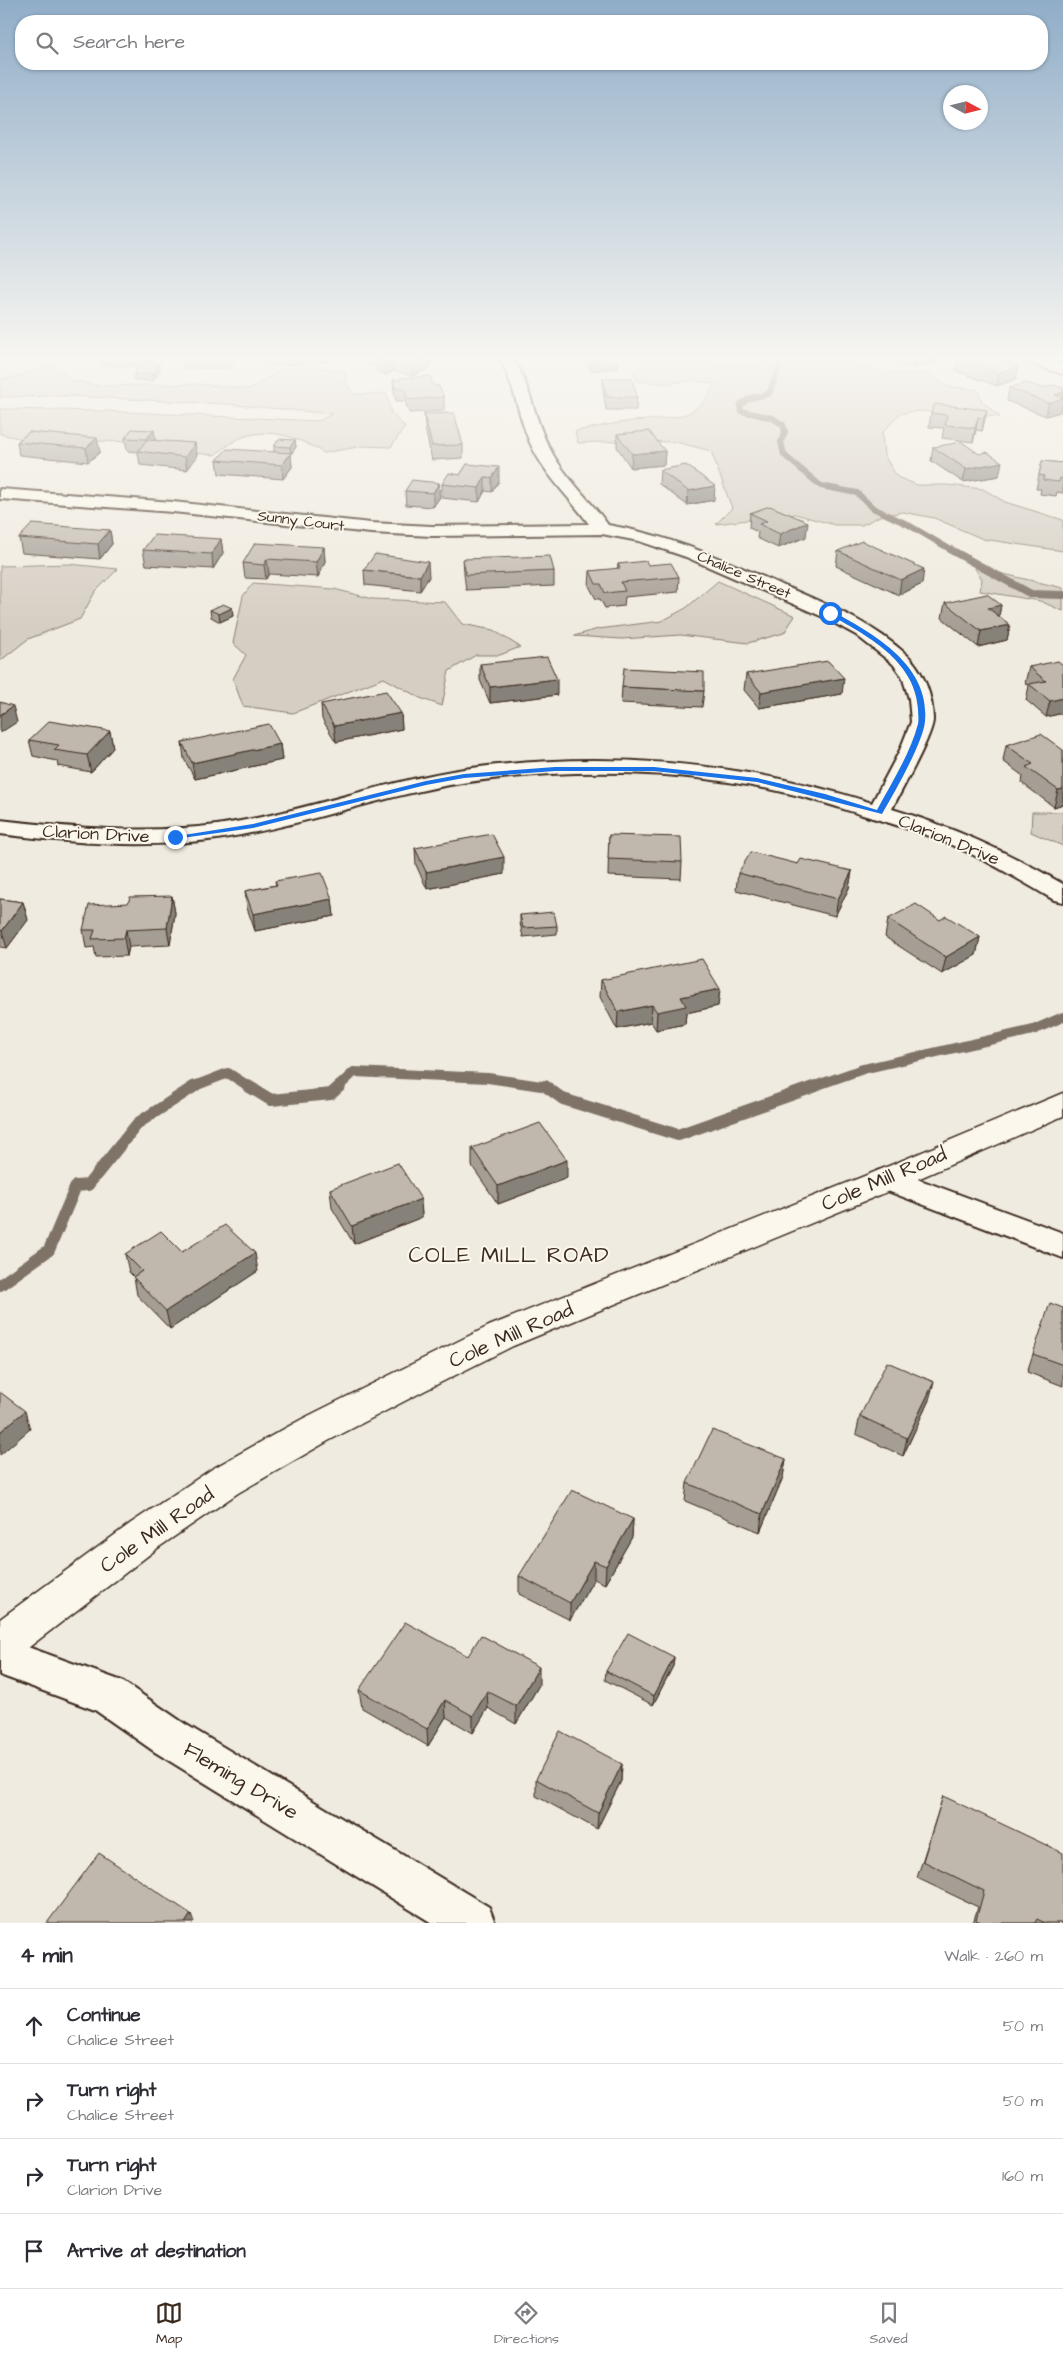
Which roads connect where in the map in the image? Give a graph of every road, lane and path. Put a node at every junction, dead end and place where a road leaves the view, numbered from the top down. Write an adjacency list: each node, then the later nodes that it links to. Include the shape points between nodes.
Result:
1 (542, 450): 3 (street)
2 (0, 494): 3 (street, Sunny Court, via 173,507 371,528 477,531)
3 (602, 529): 4 (street, Chalice Street, via 643,536 726,567 838,617 863,631 900,660 912,675 920,699 922,722 912,750)
4 (879, 812): 5 (street, Clarion Drive, via 757,780 671,770 618,768 464,776 253,826 175,837 106,838); 6 (street, Clarion Drive, via 956,839)
5 (0, 826)
6 (1063, 895)
7 (1063, 1104): 8 (street, Cole Mill Road)
8 (888, 1178): 9 (street); 10 (street, Cole Mill Road, via 501,1336 315,1430 225,1481 145,1535)
9 (1063, 1246)
10 (0, 1644)
11 (0, 1656): 12 (street, Fleming Drive, via 108,1695 170,1738)
12 (473, 1923)

